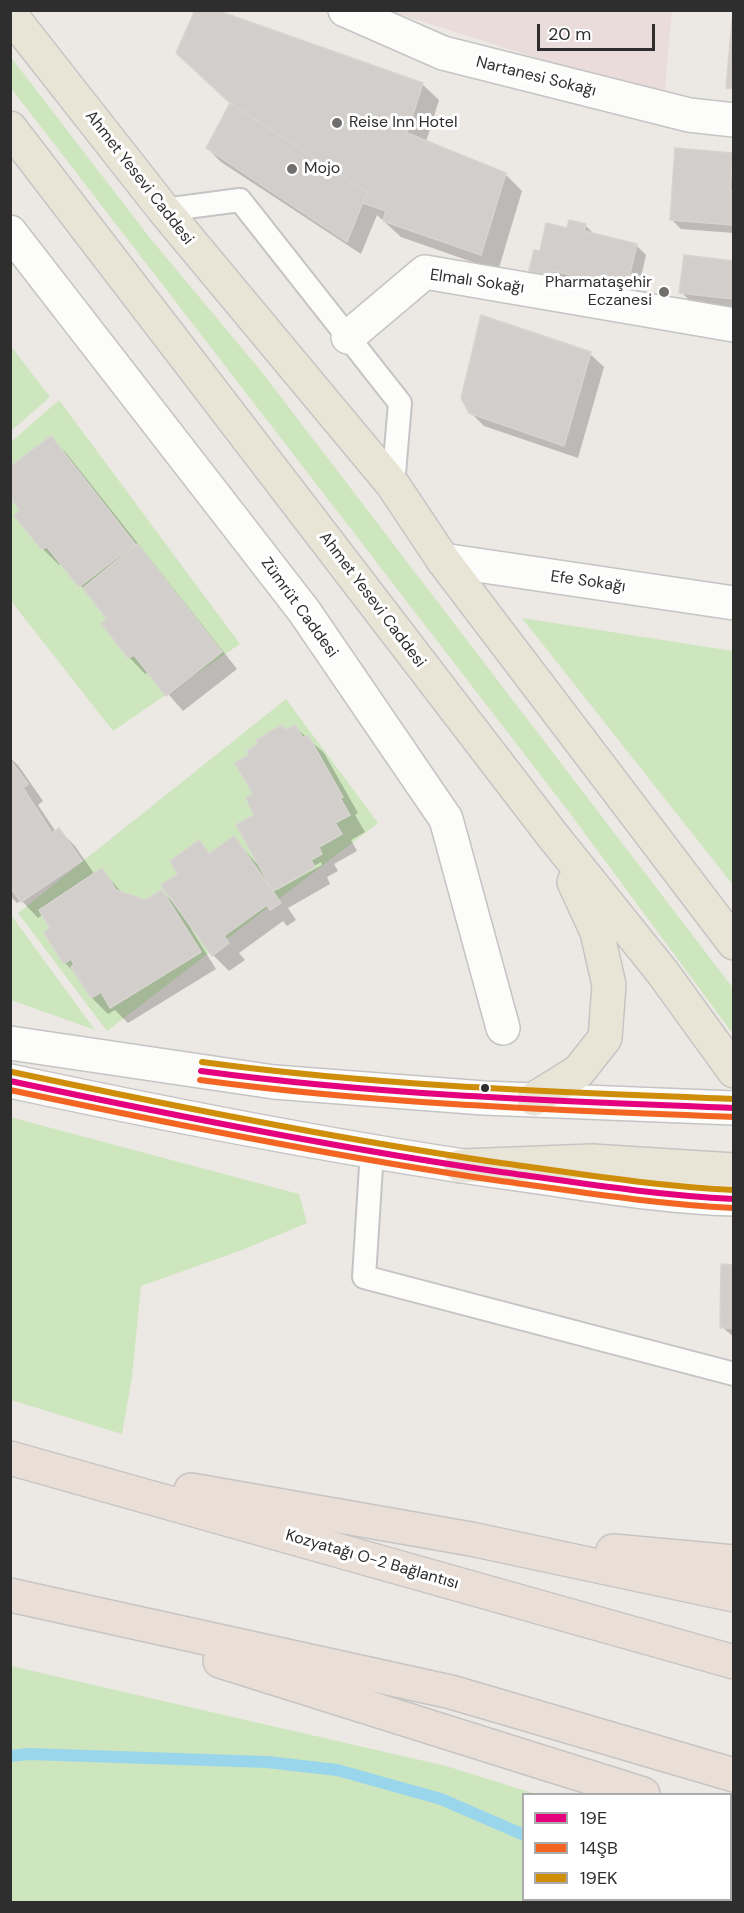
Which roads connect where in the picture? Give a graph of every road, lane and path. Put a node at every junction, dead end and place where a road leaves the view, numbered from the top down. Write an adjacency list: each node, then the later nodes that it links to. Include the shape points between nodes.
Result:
1 (345, 10): 3 (street, Nartanesi Sokağı, via 443,53 689,115)
2 (10, 14): 5 (main road, Ahmet Yesevi Caddesi)
3 (734, 120)
4 (10, 128): 12 (main road, Ahmet Yesevi Caddesi)
5 (164, 210): 8 (lane, via 240,200); 9 (main road, Ahmet Yesevi Caddesi)
6 (10, 232): 14 (street, Zümrüt Caddesi, via 304,611 446,819)
7 (734, 325): 8 (street, Elmalı Sokağı, via 425,272)
8 (348, 337): 9 (lane, via 400,403)
9 (393, 485): 10 (main road, Ahmet Yesevi Caddesi)
10 (443, 560): 11 (street, Efe Sokağı); 13 (main road, Ahmet Yesevi Caddesi)
11 (734, 603)
12 (554, 836): 16 (main road, Ahmet Yesevi Caddesi, via 663,973); 18 (main road, via 597,932 609,985 605,1038 579,1071)
13 (733, 941)
14 (503, 1028)
15 (10, 1042): 18 (street, via 274,1082)
16 (734, 1071)
17 (10, 1081): 20 (street, via 183,1118)
18 (534, 1099): 19 (street)
19 (734, 1108)
20 (372, 1151): 21 (street); 24 (lane, via 364,1277)
21 (461, 1166): 22 (main road, via 592,1161); 23 (street, via 685,1197)
22 (734, 1170)
23 (734, 1198)
24 (734, 1374)
25 (10, 1458): 26 (highway); 30 (highway, Kozyatağı O-2 Bağlantısı)
26 (471, 1539): 27 (highway); 29 (highway)
27 (734, 1562)
28 (13, 1595): 31 (highway, via 451,1692); 32 (highway)
29 (734, 1595)
30 (734, 1662)
31 (734, 1775)
32 (640, 1793)

